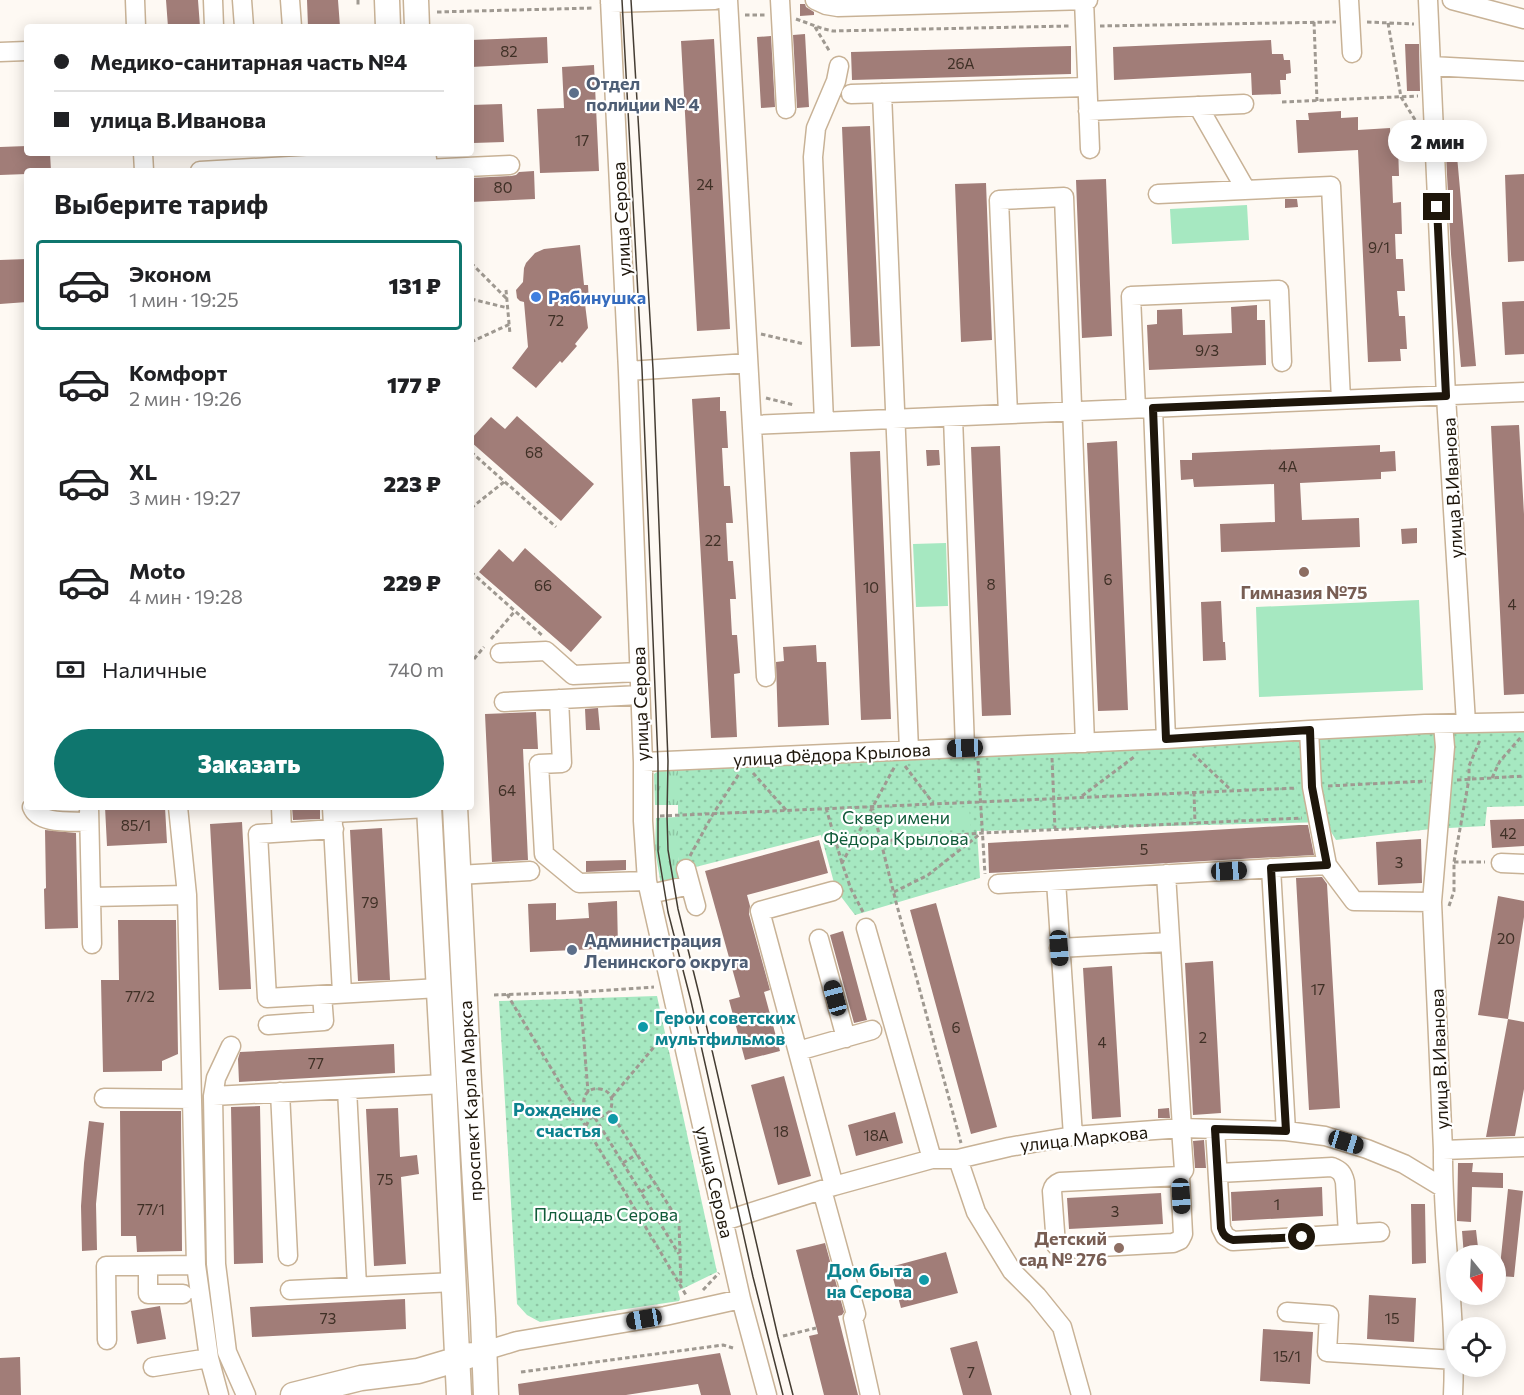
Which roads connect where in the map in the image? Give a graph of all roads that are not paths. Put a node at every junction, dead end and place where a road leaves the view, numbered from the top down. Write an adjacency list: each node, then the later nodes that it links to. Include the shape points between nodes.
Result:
1 (135, 0): 20 (street)
2 (213, 0): 21 (street)
3 (242, 0): 22 (street)
4 (290, 0): 23 (street)
5 (387, 0): 24 (main road)
6 (416, 0): 25 (main road)
7 (715, 0): 16 (street)
8 (815, 0): 15 (street, via 838,7)
9 (1086, 0): 12 (street); 32 (street)
10 (1349, 0): 28 (street)
11 (1428, 0): 30 (street, улица В.Иванова)
12 (1054, 1): 14 (street)
13 (1459, 1): 19 (street)
14 (935, 2): 15 (street)
15 (874, 3)
16 (610, 4): 51 (street, улица Серова)
17 (728, 7): 50 (street)
18 (780, 8): 37 (street)
19 (1524, 19)
20 (136, 24)
21 (214, 24)
22 (244, 24)
23 (292, 24)
24 (388, 24)
25 (417, 24)
26 (24, 51): 27 (street)
27 (0, 52)
28 (1352, 52)
29 (839, 66): 60 (street, via 816,128 813,157)
30 (1431, 66): 31 (street); 53 (street, улица В.Иванова)
31 (1524, 71)
32 (1087, 87): 33 (street); 38 (street)
33 (882, 93): 34 (street); 59 (street)
34 (851, 94)
35 (1244, 104): 36 (street)
36 (1198, 106): 38 (street); 47 (street)
37 (786, 108)
38 (1088, 111): 39 (street)
39 (1090, 149)
40 (221, 161): 41 (street); 46 (street)
41 (250, 161): 44 (street)
42 (395, 161): 43 (main road); 44 (street)
43 (424, 163): 45 (street)
44 (290, 164)
45 (510, 165)
46 (207, 168)
47 (1246, 190): 48 (street); 54 (street, via 1332,186)
48 (1158, 194)
49 (1281, 362): 55 (street, via 1279,290 1131,296)
50 (748, 363): 51 (street); 61 (street)
51 (628, 370): 63 (street, улица Серова)
52 (1524, 392): 53 (street)
53 (1446, 396): 54 (street); 71 (street, улица В.Иванова)
54 (1341, 400): 55 (street)
55 (1144, 409): 56 (street); 74 (street)
56 (1072, 412): 57 (street); 57 (street, via 1064,197 999,200); 75 (street)
57 (1008, 414): 58 (street)
58 (953, 417): 59 (street); 76 (street)
59 (896, 419): 60 (street); 77 (street)
60 (824, 422): 61 (street)
61 (752, 425): 65 (street)
62 (500, 653): 64 (street, via 546,651 573,675)
63 (639, 672): 64 (street); 66 (street, улица Серова)
64 (590, 674): 67 (street)
65 (766, 677)
66 (640, 695): 67 (street); 78 (street, улица Серова)
67 (591, 698): 68 (street)
68 (559, 699): 69 (street); 98 (street, via 562,763 539,764 544,854 579,883)
69 (504, 702)
70 (1524, 722): 71 (street, улица Фёдора Крылова)
71 (1473, 723): 72 (street, улица Фёдора Крылова)
72 (1443, 724): 73 (street, улица Фёдора Крылова); 103 (street, улица В.Иванова)
73 (1310, 730): 74 (street, улица Фёдора Крылова); 90 (street, via 1312,787)
74 (1166, 739): 75 (street, улица Фёдора Крылова)
75 (1085, 743): 76 (street, улица Фёдора Крылова)
76 (971, 748): 77 (street, улица Фёдора Крылова)
77 (909, 750): 78 (street, улица Фёдора Крылова)
78 (643, 762): 98 (street, улица Серова)
79 (33, 810): 85 (street, via 44,819)
80 (178, 810): 100 (street)
81 (281, 810): 87 (street)
82 (408, 810): 86 (street)
83 (429, 810): 95 (main road, проспект Карла Маркса)
84 (455, 810): 93 (main road, проспект Карла Маркса)
85 (89, 815): 101 (street)
86 (333, 817): 87 (street); 110 (street)
87 (282, 832): 111 (street, via 258,834 267,998)
88 (1501, 863): 89 (street)
89 (1524, 864)
90 (1327, 865): 91 (street); 103 (street, via 1354,901)
91 (1271, 868): 94 (street); 125 (street)
92 (531, 871): 93 (street)
93 (458, 874): 95 (main road); 149 (main road, проспект Карла Маркса)
94 (1166, 874): 96 (street); 106 (street)
95 (432, 876): 109 (main road, проспект Карла Маркса)
96 (1056, 880): 97 (street); 108 (street)
97 (998, 884)
98 (648, 887): 102 (street, via 688,877); 135 (street, улица Серова)
99 (833, 891): 116 (street, via 760,911)
100 (186, 895): 101 (street); 122 (street)
101 (91, 897): 107 (street)
102 (696, 906)
103 (1440, 906): 128 (street, улица В.Иванова)
104 (866, 928): 130 (street)
105 (819, 939): 114 (street)
106 (1170, 942): 108 (street); 123 (street)
107 (92, 944)
108 (1059, 948): 126 (street)
109 (439, 988): 110 (street); 117 (main road, проспект Карла Маркса)
110 (342, 993): 111 (street)
111 (322, 995): 112 (street, via 324,1021)
112 (268, 1024)
113 (872, 1030): 114 (street)
114 (846, 1038): 116 (street)
115 (231, 1046): 120 (street, via 216,1078)
116 (798, 1051): 134 (street)
117 (444, 1084): 118 (street); 141 (main road, проспект Карла Маркса)
118 (347, 1089): 119 (street); 142 (street)
119 (280, 1092): 120 (street); 138 (street)
120 (213, 1096): 157 (street, via 217,1276 226,1352)
121 (104, 1098): 122 (street)
122 (192, 1099): 139 (street)
123 (1182, 1128): 124 (street, улица Маркова); 126 (street, улица Маркова); 132 (street, via 1184,1170)
124 (1215, 1129): 125 (street, улица Маркова); 131 (street)
125 (1286, 1131): 133 (street, улица Маркова, via 1324,1136 1367,1149 1404,1164)
126 (1073, 1136): 129 (street, улица Маркова)
127 (1524, 1147): 128 (street)
128 (1443, 1150): 133 (street, улица В.Иванова)
129 (961, 1158): 130 (street, улица Маркова); 162 (street, via 976,1212 1012,1271 1062,1327)
130 (932, 1159): 134 (street, улица Маркова)
131 (1218, 1173): 137 (street, via 1338,1169 1345,1182); 137 (street, via 1221,1228 1228,1239)
132 (1180, 1176): 132 (street, via 1056,1184 1052,1191 1056,1245 1063,1249 1177,1242 1183,1234)
133 (1443, 1187): 147 (street, улица В.Иванова)
134 (828, 1188): 135 (street, улица Маркова); 161 (street)
135 (724, 1221): 145 (street, улица Серова)
136 (1380, 1232): 137 (street)
137 (1348, 1234)
138 (288, 1256)
139 (196, 1265): 140 (street); 150 (street)
140 (148, 1266): 144 (street, via 148,1294); 148 (street, via 106,1266)
141 (454, 1282): 142 (street); 151 (main road, проспект Карла Маркса)
142 (357, 1286): 143 (street)
143 (290, 1290)
144 (183, 1294)
145 (741, 1299): 149 (street, via 517,1341); 160 (street, улица Серова)
146 (1287, 1312): 152 (street, via 1329,1315 1327,1352)
147 (1452, 1317)
148 (107, 1340)
149 (484, 1351): 151 (main road); 159 (main road, проспект Карла Маркса)
150 (209, 1358): 153 (street); 156 (street)
151 (458, 1359): 155 (main road); 158 (main road, проспект Карла Маркса)
152 (1446, 1359)
153 (153, 1367)
154 (1454, 1377): 163 (street, улица В.Иванова)
155 (308, 1393)
156 (219, 1395)
157 (246, 1395)
158 (459, 1395)
159 (486, 1395)
160 (766, 1395)
161 (870, 1395)
162 (1081, 1395)
163 (1453, 1395)

